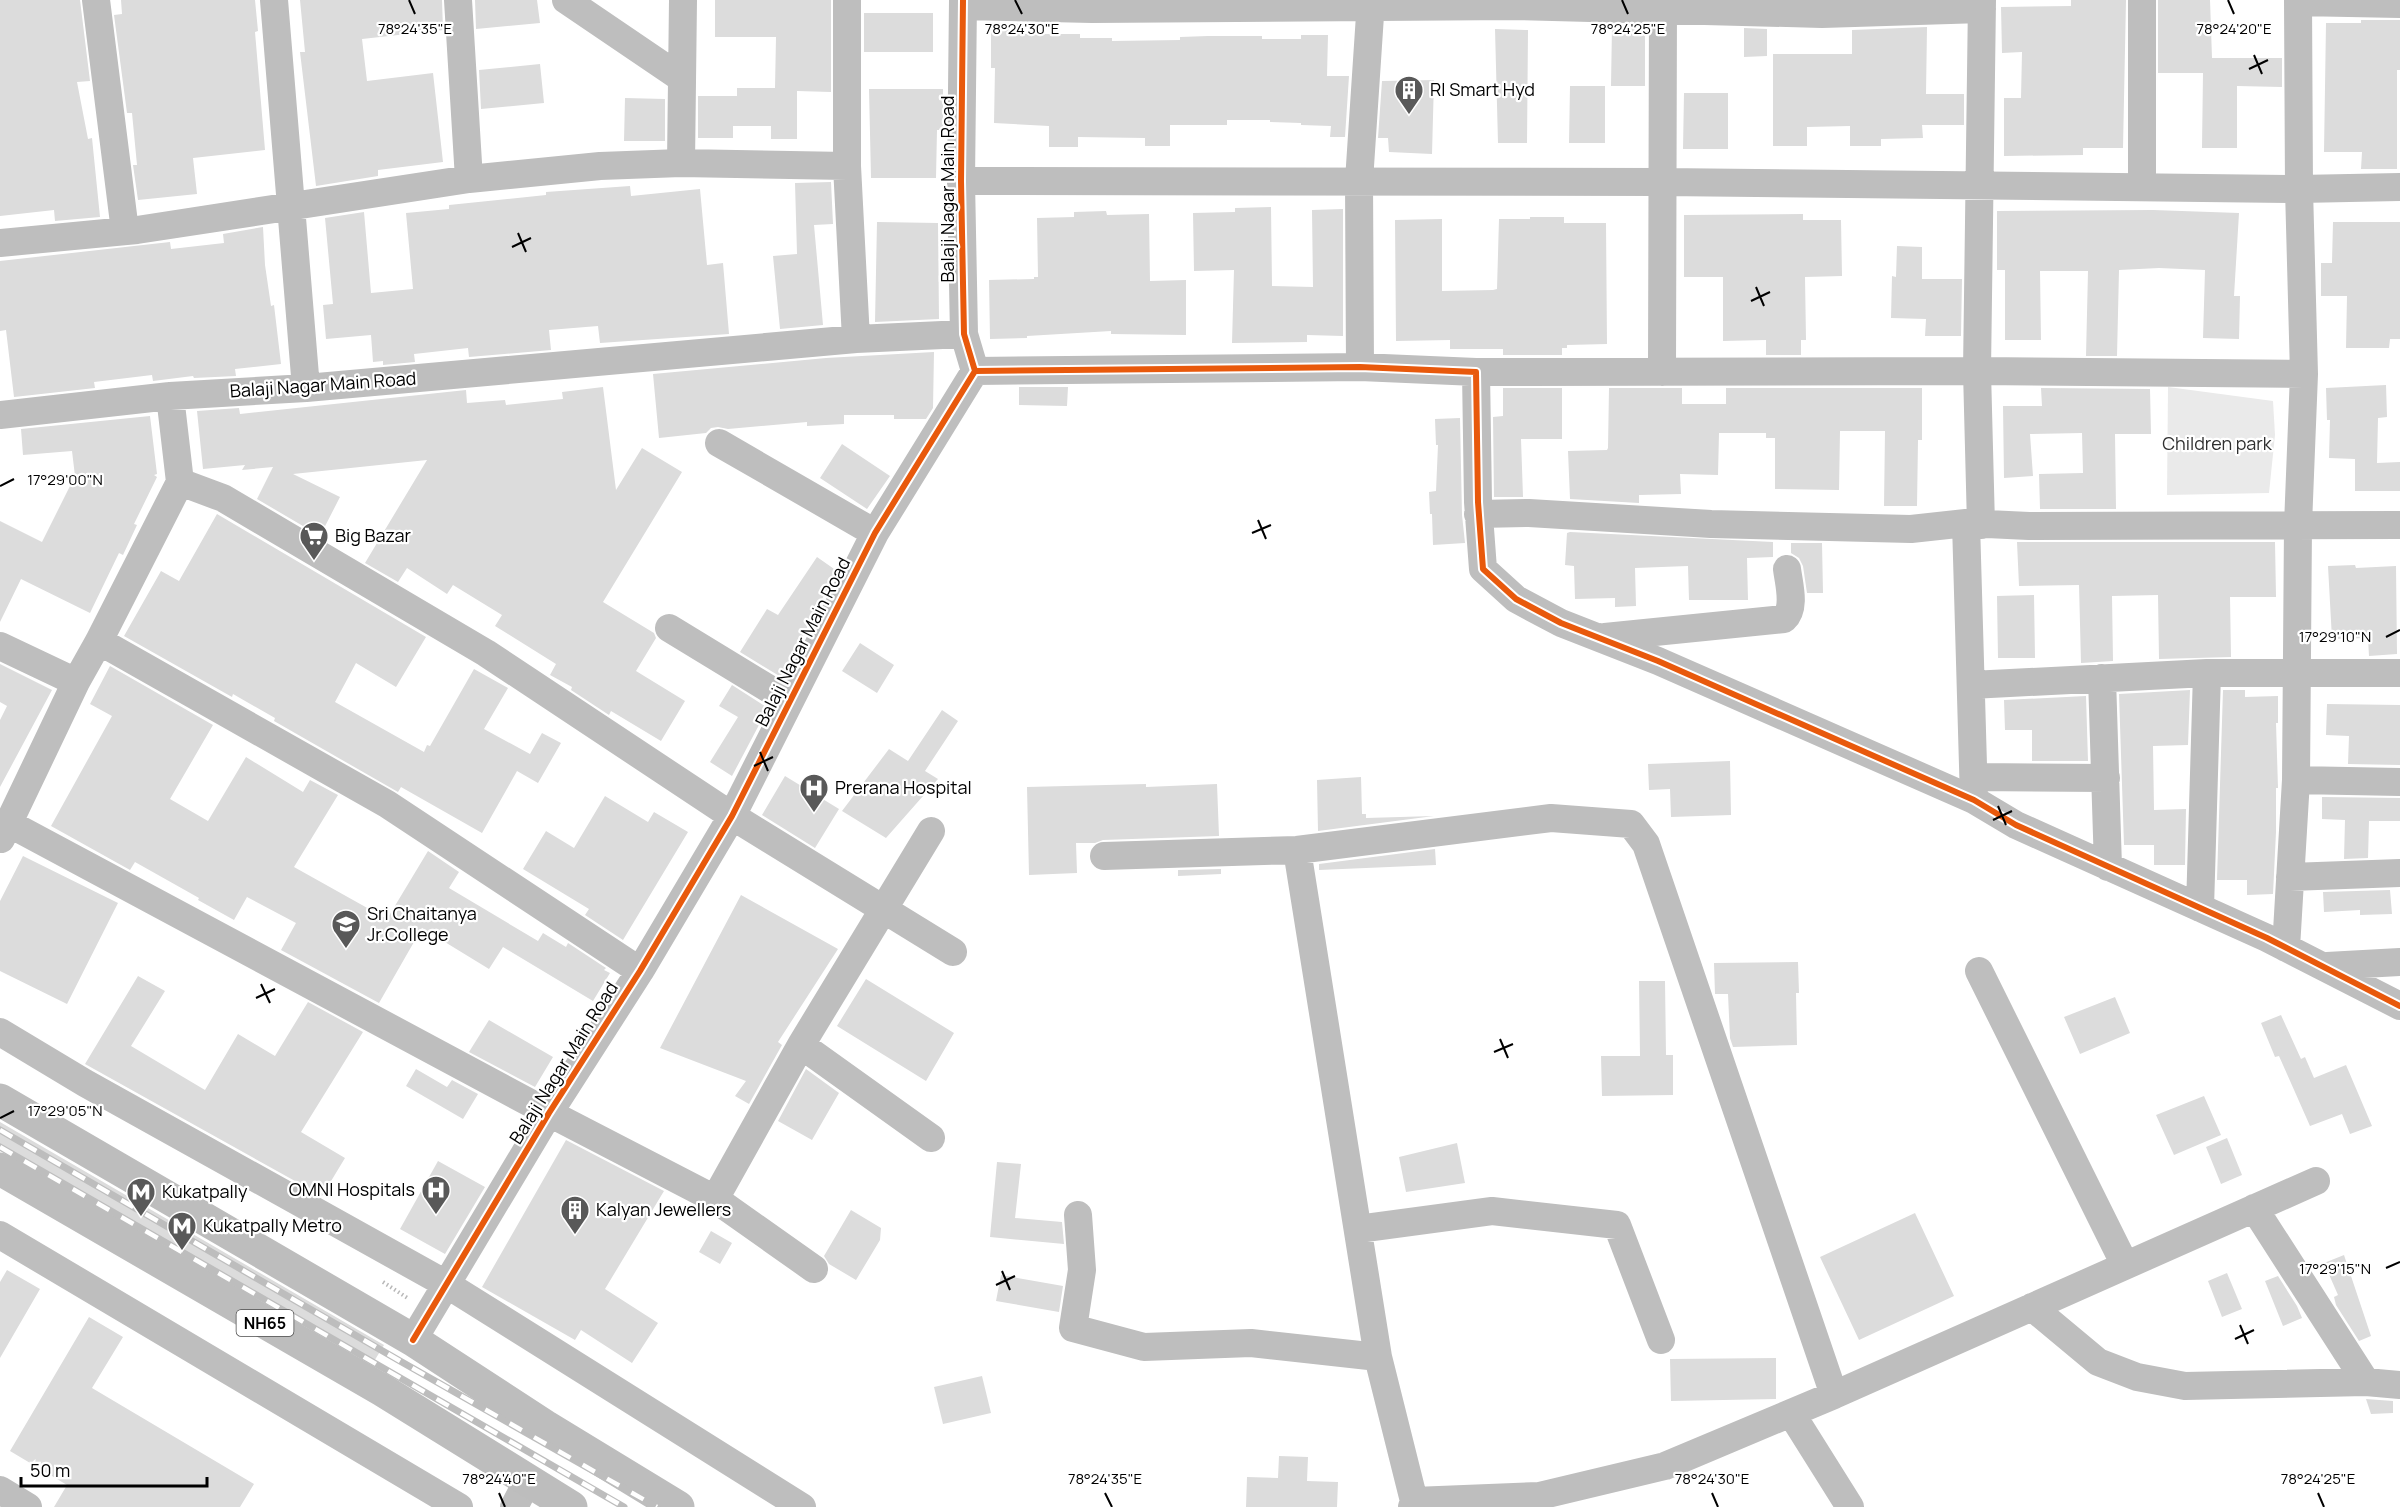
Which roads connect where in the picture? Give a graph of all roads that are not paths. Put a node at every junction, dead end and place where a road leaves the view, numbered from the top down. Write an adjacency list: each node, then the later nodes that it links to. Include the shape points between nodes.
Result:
1 (96, 0): 28 (street)
2 (274, 0): 27 (street)
3 (458, 0): 19 (street)
4 (566, 0): 16 (street)
5 (683, 0): 16 (street)
6 (847, 0): 18 (street)
7 (2142, 0): 24 (street)
8 (2298, 1): 12 (street); 26 (street)
9 (963, 3): 11 (street, via 1092,9); 20 (street, Balaji Nagar Main Road)
10 (1516, 3): 11 (street); 13 (street)
11 (1371, 4): 21 (street)
12 (2400, 4)
13 (1663, 5): 15 (street); 22 (street)
14 (1982, 5): 15 (street); 23 (street)
15 (1822, 7)
16 (681, 78): 17 (street)
17 (681, 163): 18 (street); 19 (street, via 600,166)
18 (847, 166): 31 (street)
19 (469, 179): 27 (street)
20 (962, 181): 21 (street); 30 (street, Balaji Nagar Main Road)
21 (1359, 181): 22 (street); 32 (street)
22 (1663, 182): 23 (street); 36 (street)
23 (1978, 185): 24 (street); 34 (street)
24 (2142, 187): 26 (street)
25 (2400, 187): 26 (street)
26 (2299, 189): 37 (street)
27 (292, 205): 28 (street); 38 (street)
28 (125, 231): 29 (street)
29 (0, 243)
30 (964, 334): 31 (street, Balaji Nagar Main Road); 33 (street, Balaji Nagar Main Road)
31 (856, 339): 38 (street, Balaji Nagar Main Road)
32 (1360, 367): 33 (street); 35 (street)
33 (975, 371): 47 (street, Balaji Nagar Main Road)
34 (1977, 371): 36 (street); 37 (street); 44 (street)
35 (1476, 372): 36 (street); 43 (street)
36 (1662, 372)
37 (2304, 374): 45 (street)
38 (306, 388): 39 (street, Balaji Nagar Main Road)
39 (170, 396): 40 (street, Balaji Nagar Main Road); 42 (street)
40 (0, 415)
41 (719, 443): 47 (street)
42 (180, 482): 51 (street); 64 (street, via 223,498 486,653)
43 (1478, 514): 44 (street, via 1911,529); 50 (street, via 1483,569 1516,599)
44 (1973, 524): 45 (street); 58 (street)
45 (2298, 525): 46 (street); 53 (street)
46 (2400, 525)
47 (875, 533): 59 (street, Balaji Nagar Main Road)
48 (1787, 569): 50 (street, via 1791,608 1784,619)
49 (669, 628): 59 (street)
50 (1599, 638): 63 (street)
51 (99, 641): 57 (street); 78 (street, via 387,804)
52 (0, 646): 57 (street)
53 (2296, 672): 54 (street); 55 (street); 61 (street)
54 (2207, 673): 56 (street); 72 (street)
55 (2400, 673)
56 (2102, 678): 58 (street); 60 (street)
57 (76, 682): 66 (street)
58 (1971, 685): 63 (street)
59 (789, 701): 64 (street, Balaji Nagar Main Road)
60 (2106, 778): 63 (street); 69 (street)
61 (2296, 780): 62 (street); 71 (street)
62 (2400, 782)
63 (1974, 789): 69 (street, via 2016,825)
64 (732, 816): 73 (street); 78 (street, Balaji Nagar Main Road)
65 (931, 831): 73 (street)
66 (4, 832): 84 (street)
67 (1296, 850): 68 (street); 91 (street); 102 (street, via 1551,818 1630,824 1646,844)
68 (1104, 856)
69 (2108, 867): 72 (street)
70 (2400, 873): 71 (street)
71 (2290, 877): 74 (street)
72 (2200, 908): 74 (street)
73 (883, 909): 75 (street); 82 (street)
74 (2286, 948): 77 (street)
75 (953, 952)
76 (2400, 962): 77 (street)
77 (2324, 966): 80 (street)
78 (640, 971): 84 (street, Balaji Nagar Main Road)
79 (1978, 971): 93 (street)
80 (2400, 1006)
81 (0, 1032): 95 (street)
82 (801, 1045): 85 (street); 88 (street)
83 (0, 1100): 97 (highway)
84 (549, 1113): 88 (street); 95 (street, Balaji Nagar Main Road)
85 (931, 1138)
86 (0, 1169): 105 (highway, NH65, via 382,1390)
87 (2316, 1181): 89 (street)
88 (715, 1199): 94 (street)
89 (2254, 1208): 93 (street); 100 (street)
90 (1078, 1215): 99 (street, via 1082,1270 1072,1328 1143,1347 1251,1343)
91 (1358, 1228): 98 (street, via 1492,1211 1617,1225); 99 (street)
92 (0, 1234): 108 (street)
93 (2126, 1265): 96 (street)
94 (814, 1269)
95 (446, 1284): 97 (street, Balaji Nagar Main Road); 111 (street)
96 (2032, 1307): 100 (street, via 2098,1362 2137,1377 2185,1386); 102 (street)
97 (413, 1340): 110 (highway)
98 (1661, 1340)
99 (1378, 1357): 106 (street)
100 (2366, 1382): 101 (street)
101 (2400, 1385)
102 (1834, 1395): 103 (street)
103 (1791, 1413): 106 (street, via 1665,1466 1539,1496); 112 (street)
104 (0, 1490): 107 (street)
105 (521, 1494): 109 (highway, NH65)
106 (1413, 1504)
107 (28, 1507)
108 (459, 1507)
109 (571, 1507)
110 (678, 1507)
111 (802, 1507)
112 (1850, 1507)

